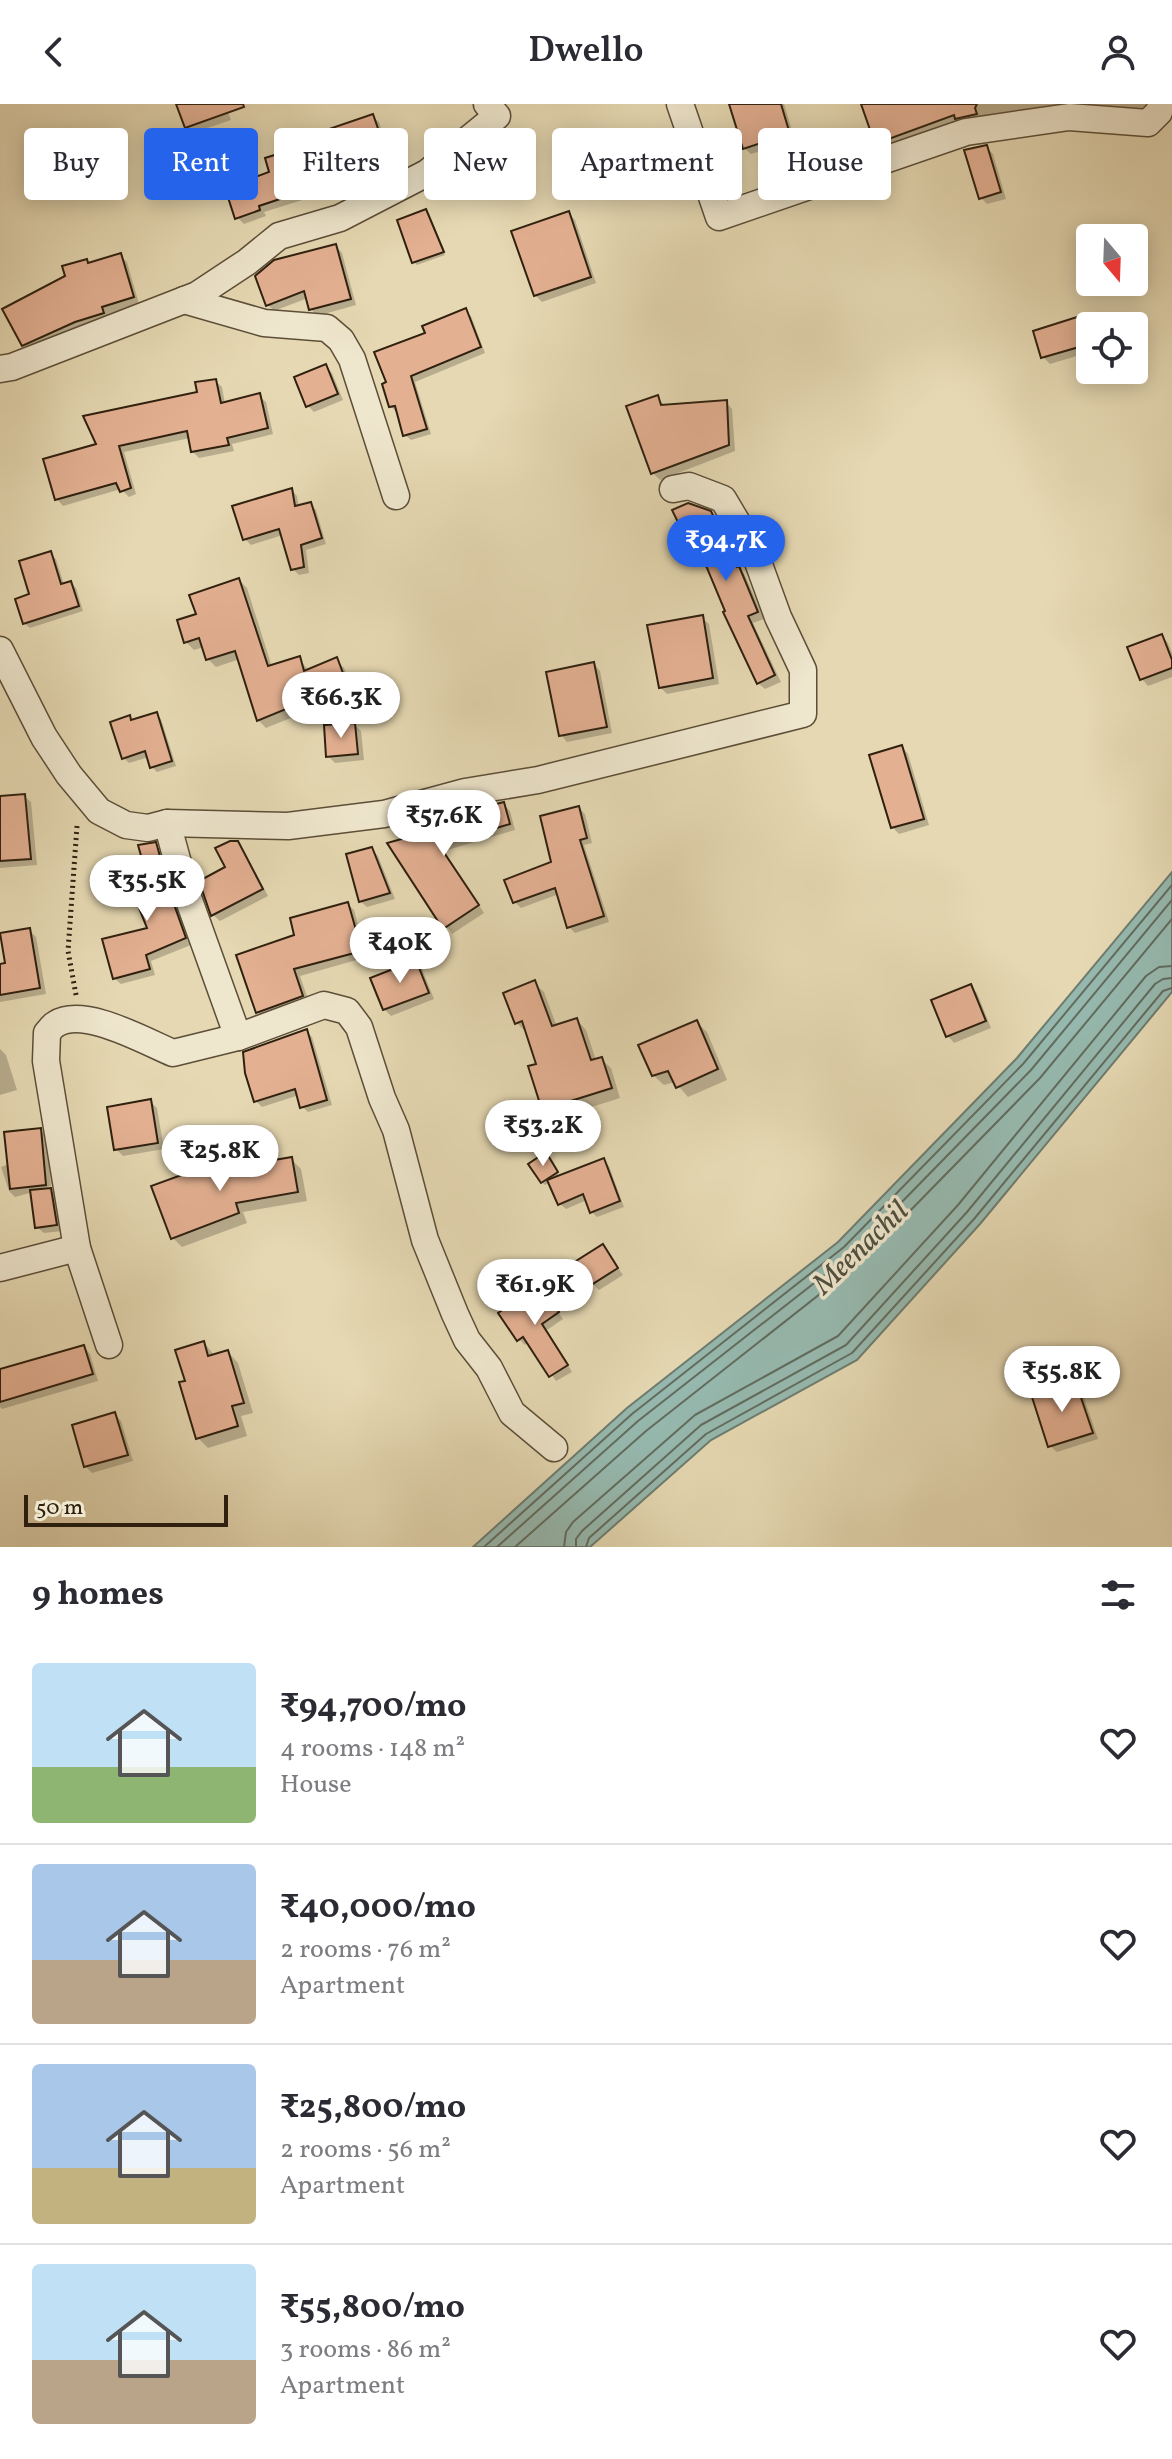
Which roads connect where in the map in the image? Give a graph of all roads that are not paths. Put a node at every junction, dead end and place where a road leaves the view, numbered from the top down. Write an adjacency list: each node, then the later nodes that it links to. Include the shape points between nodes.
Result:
1 (680, 104): 2 (street, via 719,217 966,132 1069,117 1148,123)
2 (1161, 104)
3 (501, 108): 4 (street, via 427,173 340,218 279,236)
4 (184, 300): 5 (street); 7 (street, via 264,323 327,328 341,340 352,359)
5 (0, 369)
6 (673, 489): 9 (street, via 689,486 723,499 754,551 803,670 803,714 384,814 288,826)
7 (396, 496)
8 (0, 650): 9 (street, via 44,737 99,811 126,825 148,828)
9 (167, 823): 10 (street)
10 (238, 1037): 11 (street, via 173,1053 140,1036 81,1019 57,1023 47,1033 46,1061); 14 (street, via 324,1005 347,1011 359,1027 396,1130 425,1240 467,1340 489,1368 512,1413)
11 (77, 1248): 12 (street); 13 (street)
12 (0, 1268)
13 (109, 1345)
14 (554, 1448)

